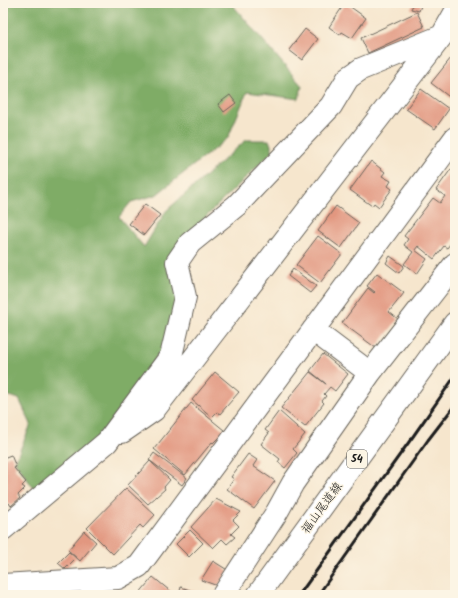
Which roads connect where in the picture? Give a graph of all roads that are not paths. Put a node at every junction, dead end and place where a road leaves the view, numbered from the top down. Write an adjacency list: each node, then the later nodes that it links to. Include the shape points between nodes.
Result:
1 (455, 13): 2 (street)
2 (442, 36): 8 (street, via 154,410); 8 (street, via 361,70 348,78 331,106 237,205 190,243 177,262 185,297 171,356)
3 (455, 138): 6 (street)
4 (455, 264): 7 (street)
5 (455, 323): 13 (street, 福山尾道線 / 54)
6 (313, 330): 7 (street); 11 (street, via 139,566)
7 (370, 373): 12 (street, via 293,483)
8 (107, 442): 9 (street)
9 (3, 529)
10 (3, 585): 11 (street)
11 (119, 587)
12 (223, 595)
13 (258, 595)

